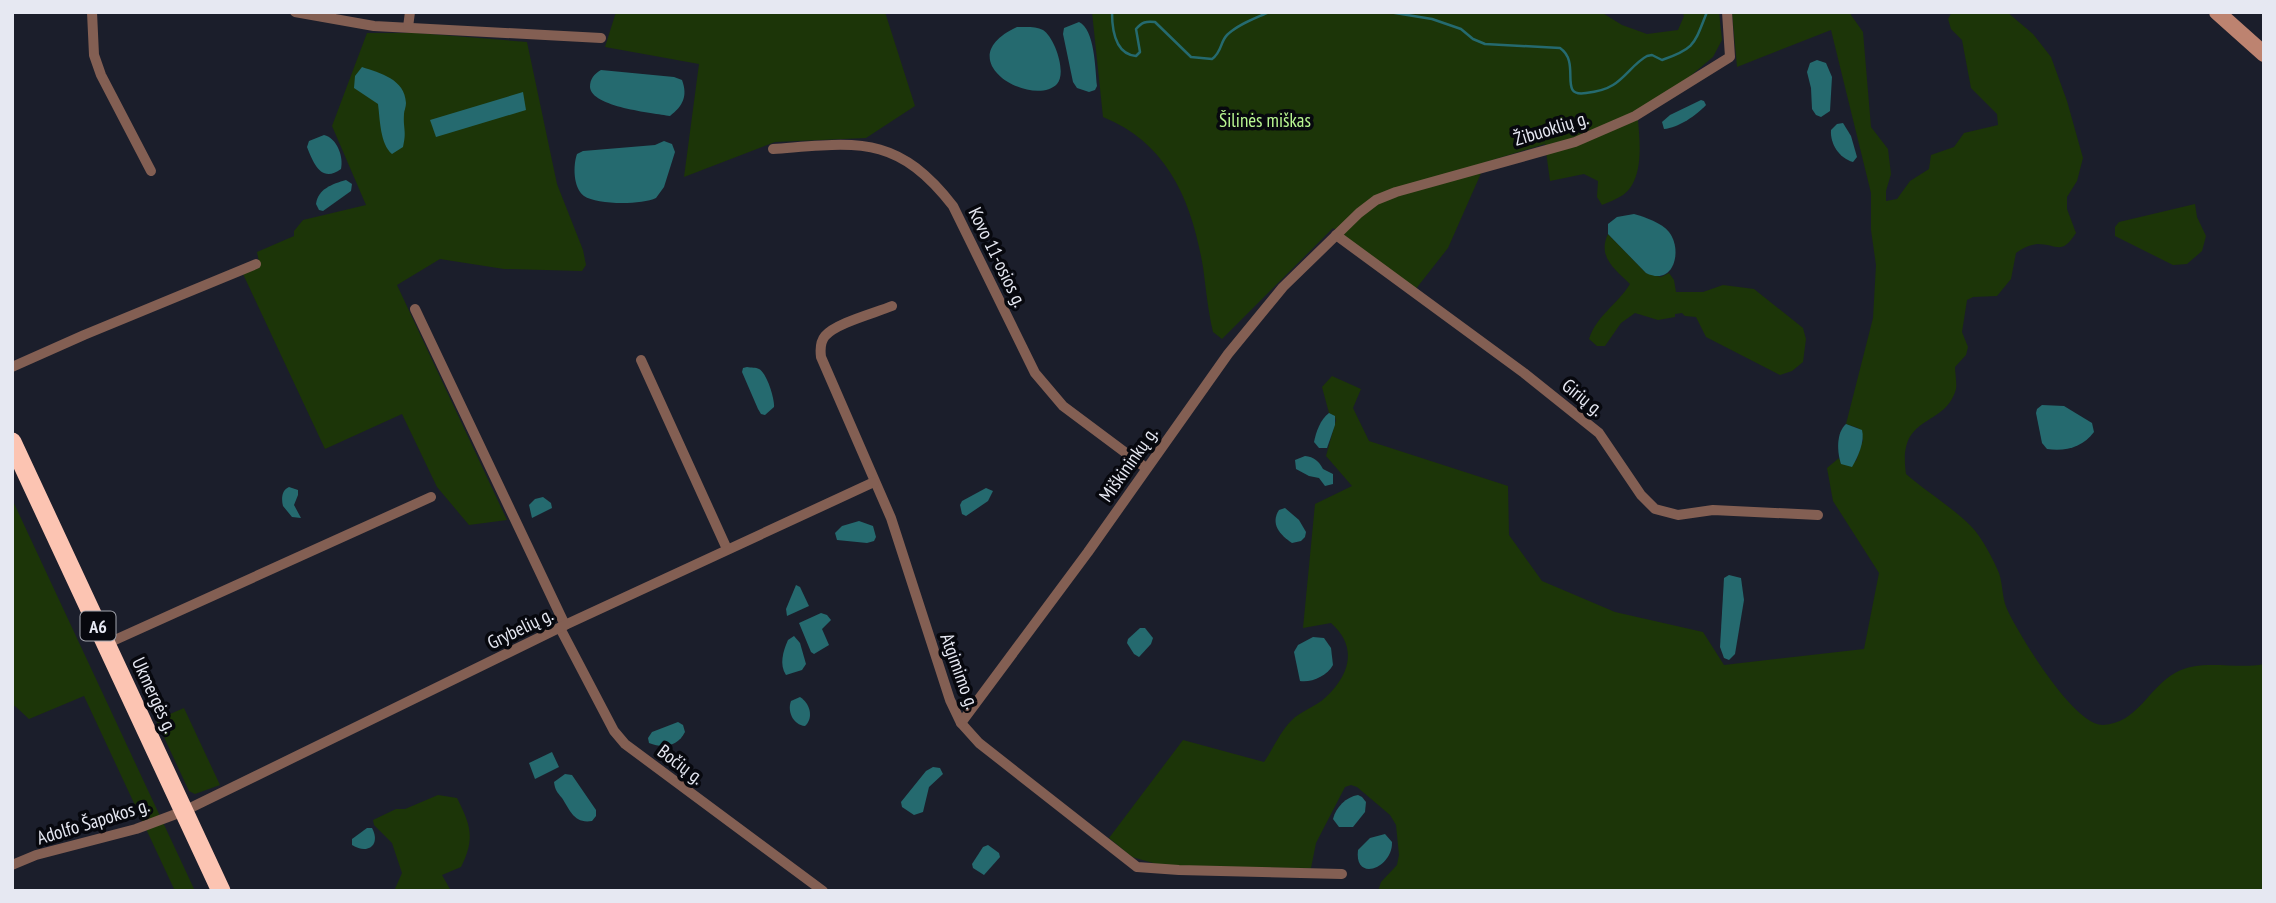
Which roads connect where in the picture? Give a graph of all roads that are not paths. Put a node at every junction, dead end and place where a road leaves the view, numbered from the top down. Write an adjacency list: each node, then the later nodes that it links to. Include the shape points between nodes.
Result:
1 (92, 12): 10 (street, via 94,55 101,75)
2 (295, 12): 6 (street)
3 (410, 12): 6 (street)
4 (1727, 12): 11 (street, Žibuoklių g., via 1730,57 1635,116 1575,142 1386,196)
5 (2217, 12): 8 (main road)
6 (408, 27): 7 (street)
7 (601, 38)
8 (2264, 54)
9 (773, 149): 18 (street, Kovo 11-osios g., via 860,144 899,155 919,170 953,206 1035,373 1063,406)
10 (151, 171)
11 (1336, 234): 18 (street, Miškininkų g., via 1258,315); 21 (street, Girių g., via 1599,433 1655,509 1678,514 1713,510)
12 (256, 264): 16 (street)
13 (892, 306): 19 (street, Atgimimo g., via 831,330 820,348)
14 (415, 309): 23 (street, Bočių g.)
15 (641, 360): 22 (street)
16 (12, 367)
17 (12, 442): 24 (highway, Ukmergės g. / A6)
18 (1146, 468): 25 (street, Miškininkų g.)
19 (874, 482): 22 (street, Grybelių g.); 25 (street, Atgimimo g., via 891,518)
20 (431, 497): 24 (street)
21 (1818, 514)
22 (727, 548): 23 (street, Grybelių g.)
23 (563, 627): 26 (street, Grybelių g.); 30 (street, Bočių g., via 608,720 625,744)
24 (106, 644): 26 (highway, Ukmergės g. / A6)
25 (961, 723): 28 (street, Atgimimo g., via 979,743 1137,867)
26 (184, 811): 27 (street, Adolfo Šapokos g.); 29 (highway, Ukmergės g. / A6)
27 (12, 865)
28 (1342, 874)
29 (221, 891)
30 (823, 891)

